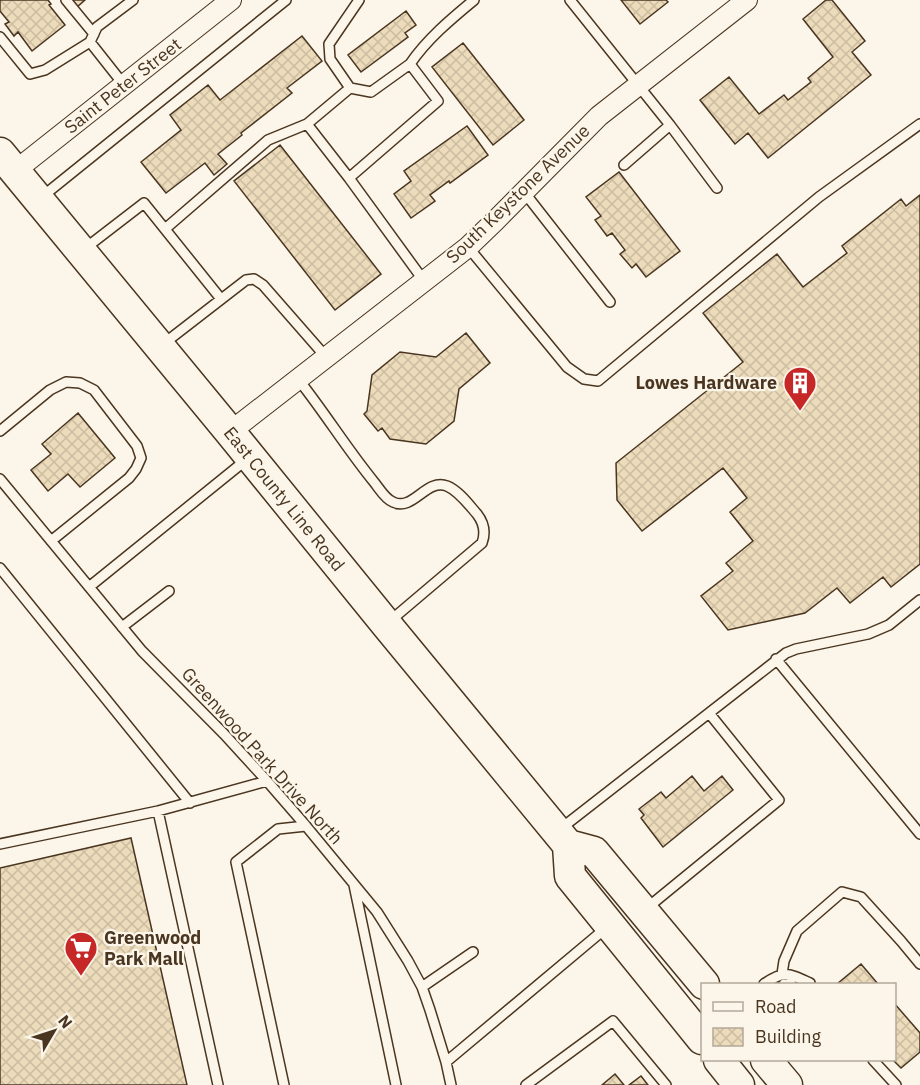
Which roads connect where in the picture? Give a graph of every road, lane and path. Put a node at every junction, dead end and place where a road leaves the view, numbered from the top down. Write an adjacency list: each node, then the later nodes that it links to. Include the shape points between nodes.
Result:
1 (66, 0): 12 (lane)
2 (133, 0): 12 (lane, via 97,27)
3 (231, 0): 14 (street, Saint Peter Street)
4 (286, 0): 25 (lane)
5 (359, 0): 16 (lane, via 329,44 330,60)
6 (457, 0): 10 (lane)
7 (474, 0): 10 (lane)
8 (570, 0): 15 (lane)
9 (747, 0): 15 (street, South Keystone Avenue)
10 (464, 9): 13 (lane)
11 (0, 37): 12 (lane, via 30,74 45,70)
12 (92, 38): 14 (lane)
13 (410, 64): 16 (lane, via 371,92); 22 (lane, via 438,101)
14 (124, 85): 20 (street, Saint Peter Street)
15 (638, 86): 18 (lane); 24 (street, South Keystone Avenue, via 599,116)
16 (350, 88): 17 (lane)
17 (308, 124): 22 (lane); 26 (lane, via 268,140)
18 (670, 124): 21 (lane); 23 (lane)
19 (920, 124): 27 (lane, via 819,197 598,381 584,379 567,367)
20 (8, 162): 25 (main road, East County Line Road)
21 (624, 165)
22 (349, 178): 29 (lane)
23 (717, 188)
24 (524, 192): 27 (street, South Keystone Avenue); 31 (lane)
25 (39, 200): 28 (main road, East County Line Road)
26 (165, 229): 28 (lane, via 144,203); 30 (lane)
27 (468, 247): 29 (street, South Keystone Avenue)
28 (82, 252): 32 (main road, East County Line Road)
29 (424, 281): 33 (street, South Keystone Avenue)
30 (221, 299): 32 (lane); 33 (lane, via 246,280 254,279)
31 (610, 302)
32 (160, 347): 36 (main road, East County Line Road)
33 (326, 357): 34 (street, South Keystone Avenue)
34 (298, 379): 36 (street, South Keystone Avenue); 44 (lane, via 384,495 401,504 430,487 446,486 467,503 484,528 482,543)
35 (0, 431): 39 (lane, via 50,390 66,382 80,383 94,390 137,446 141,458 129,478)
36 (230, 432): 37 (main road, East County Line Road)
37 (251, 457): 41 (lane); 44 (main road, East County Line Road)
38 (0, 478): 39 (lane, Greenwood Park Drive North)
39 (51, 541): 41 (lane, Greenwood Park Drive North)
40 (0, 568): 49 (lane)
41 (89, 587): 45 (lane, Greenwood Park Drive North)
42 (169, 591): 45 (lane)
43 (920, 600): 46 (lane, via 889,625 868,634 796,649)
44 (386, 624): 53 (main road, East County Line Road)
45 (122, 627): 48 (lane, Greenwood Park Drive North)
46 (776, 659): 47 (lane); 52 (lane)
47 (709, 713): 53 (lane); 56 (lane, via 780,800)
48 (267, 782): 49 (lane); 51 (lane, Greenwood Park Drive North)
49 (190, 803): 50 (lane)
50 (158, 811): 54 (lane); 73 (lane)
51 (306, 826): 55 (lane, Greenwood Park Drive North); 74 (lane, via 278,829 236,862)
52 (920, 834)
53 (562, 838): 56 (main road, via 594,852); 57 (main road, via 570,876)
54 (0, 844)
55 (353, 883): 65 (lane, Greenwood Park Drive North, via 395,939); 75 (lane)
56 (643, 911): 62 (main road)
57 (610, 924): 58 (main road); 71 (lane)
58 (631, 949): 66 (main road, via 656,957); 67 (main road)
59 (473, 952): 65 (lane)
60 (920, 964): 61 (lane, via 861,897 842,892 797,931)
61 (782, 974): 63 (lane); 64 (lane)
62 (703, 983)
63 (766, 983)
64 (810, 983)
65 (422, 987): 71 (lane, Greenwood Park Drive North)
66 (701, 1010)
67 (701, 1038)
68 (721, 1061): 79 (main road)
69 (768, 1061): 80 (main road)
70 (875, 1061): 72 (lane)
71 (446, 1062): 76 (lane, Greenwood Park Drive North)
72 (893, 1084)
73 (218, 1085)
74 (284, 1085)
75 (396, 1085)
76 (451, 1085)
77 (526, 1085): 78 (lane, via 613,1021)
78 (666, 1085)
79 (739, 1085)
80 (787, 1085)

